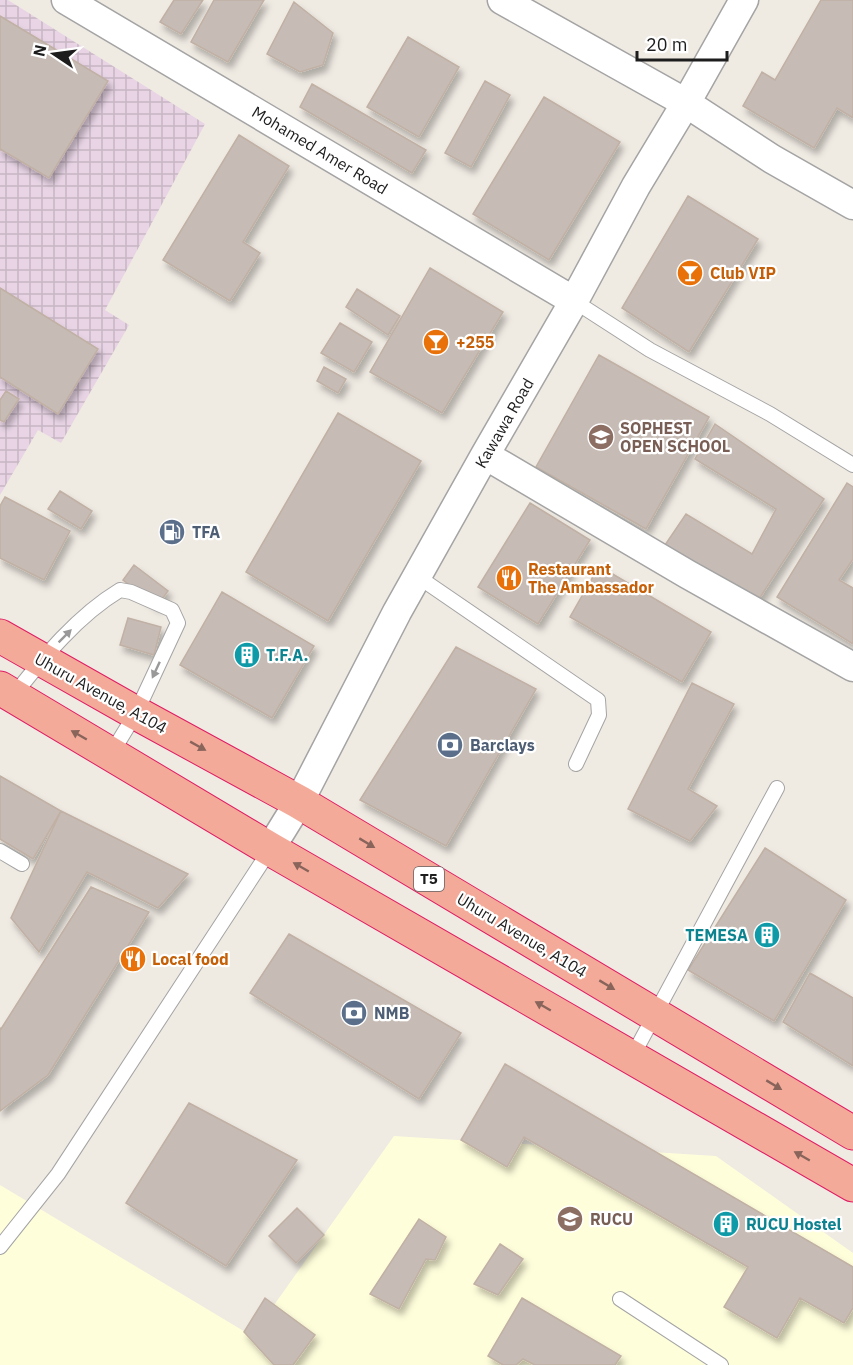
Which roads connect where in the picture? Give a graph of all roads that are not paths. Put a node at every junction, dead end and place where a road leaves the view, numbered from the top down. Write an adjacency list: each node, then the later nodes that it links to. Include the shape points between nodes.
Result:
1 (66, 0): 6 (street, Mohamed Amer Road)
2 (502, 0): 4 (street)
3 (744, 0): 4 (street, Kawawa Road)
4 (686, 103): 5 (street); 6 (street, Kawawa Road)
5 (853, 205)
6 (574, 301): 7 (street, Kawawa Road); 8 (lane, via 650,350 770,414)
7 (485, 455): 9 (street, Kawawa Road); 12 (street)
8 (853, 465)
9 (417, 576): 16 (lane, via 598,700 599,715); 18 (street, Kawawa Road)
10 (0, 636): 11 (highway, Uhuru Avenue, A104 / T5)
11 (41, 660): 13 (lane); 14 (highway, Uhuru Avenue, A104 / T5); 14 (lane, one-way to 14, via 77,624 120,590 172,610 178,623)
12 (853, 667)
13 (7, 692): 15 (highway, one-way to 13)
14 (136, 713): 15 (lane); 18 (highway, Uhuru Avenue, A104 / T5, one-way to 18)
15 (111, 754): 19 (highway)
16 (576, 764)
17 (777, 789): 22 (lane)
18 (299, 802): 19 (street, Kawawa Road); 22 (highway, Uhuru Avenue, A104 / T5, one-way to 22)
19 (270, 849): 23 (highway, one-way to 19); 26 (lane, via 58,1173)
20 (0, 851): 21 (lane)
21 (22, 864)
22 (655, 1014): 23 (lane); 24 (highway, Uhuru Avenue, A104 / T5, one-way to 24)
23 (632, 1057): 25 (highway, one-way to 23)
24 (853, 1133)
25 (853, 1185)
26 (0, 1247)
27 (620, 1299): 28 (lane)
28 (721, 1365)

